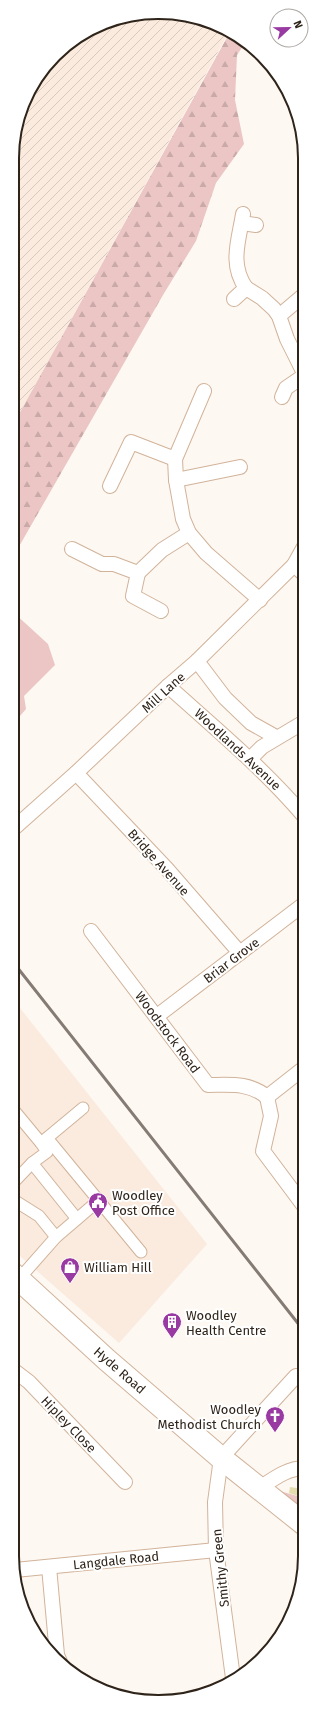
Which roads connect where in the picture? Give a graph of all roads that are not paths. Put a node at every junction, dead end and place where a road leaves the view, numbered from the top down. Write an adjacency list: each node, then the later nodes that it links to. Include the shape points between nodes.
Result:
1 (256, 225): 2 (street, via 242,218 236,258 240,280)
2 (246, 288): 3 (street); 5 (street, via 262,298)
3 (234, 300)
4 (298, 300): 5 (street)
5 (279, 316): 6 (street)
6 (298, 362)
7 (298, 379): 9 (street, via 286,388)
8 (204, 391): 10 (street)
9 (282, 397)
10 (175, 459): 12 (street); 13 (street, via 131,442)
11 (240, 467): 12 (street)
12 (176, 480): 14 (street, via 180,506)
13 (110, 486)
14 (189, 533): 17 (street, via 162,550); 18 (street, via 206,553)
15 (72, 549): 17 (street, via 102,564 114,564)
16 (298, 571): 18 (street, Mill Lane)
17 (138, 573): 19 (street, via 133,596)
18 (260, 600): 20 (street, Mill Lane)
19 (161, 611)
20 (197, 661): 21 (street, Mill Lane); 23 (street, via 225,698 251,723)
21 (168, 686): 24 (street, Woodlands Avenue); 25 (street, Mill Lane)
22 (298, 725): 23 (street)
23 (276, 737): 24 (street)
24 (250, 759): 26 (street, Woodlands Avenue)
25 (76, 773): 27 (street, Mill Lane); 30 (street, Bridge Avenue, via 167,869)
26 (298, 809)
27 (19, 824)
28 (298, 909): 30 (street, Briar Grove)
29 (91, 931): 31 (street, Woodstock Road)
30 (240, 954): 31 (street, Briar Grove)
31 (157, 1016): 33 (street, Woodstock Road, via 208,1085 240,1084 259,1090)
32 (298, 1073): 33 (street)
33 (267, 1097): 39 (street, via 272,1116 263,1150)
34 (83, 1108): 36 (street)
35 (19, 1115): 36 (street)
36 (44, 1141): 37 (street, via 47,1152); 40 (street)
37 (32, 1163): 38 (street); 42 (street)
38 (19, 1177)
39 (298, 1198)
40 (98, 1201): 42 (street); 44 (street)
41 (19, 1203): 43 (street, via 39,1216)
42 (77, 1219): 43 (street)
43 (56, 1237): 45 (street)
44 (141, 1252)
45 (19, 1273)
46 (19, 1279): 49 (main road, Hyde Road, via 107,1360)
47 (19, 1374): 51 (street, Hipley Close)
48 (296, 1376): 49 (street)
49 (221, 1458): 52 (main road, Hyde Road); 54 (street, Smithy Green, via 215,1502)
50 (298, 1468): 52 (street, via 289,1470)
51 (124, 1482)
52 (258, 1489): 53 (main road, Hyde Road)
53 (298, 1519)
54 (216, 1550): 55 (street, Langdale Road); 58 (street, Smithy Green)
55 (49, 1567): 56 (street, Langdale Road); 57 (street)
56 (20, 1570)
57 (57, 1650)
58 (232, 1673)

